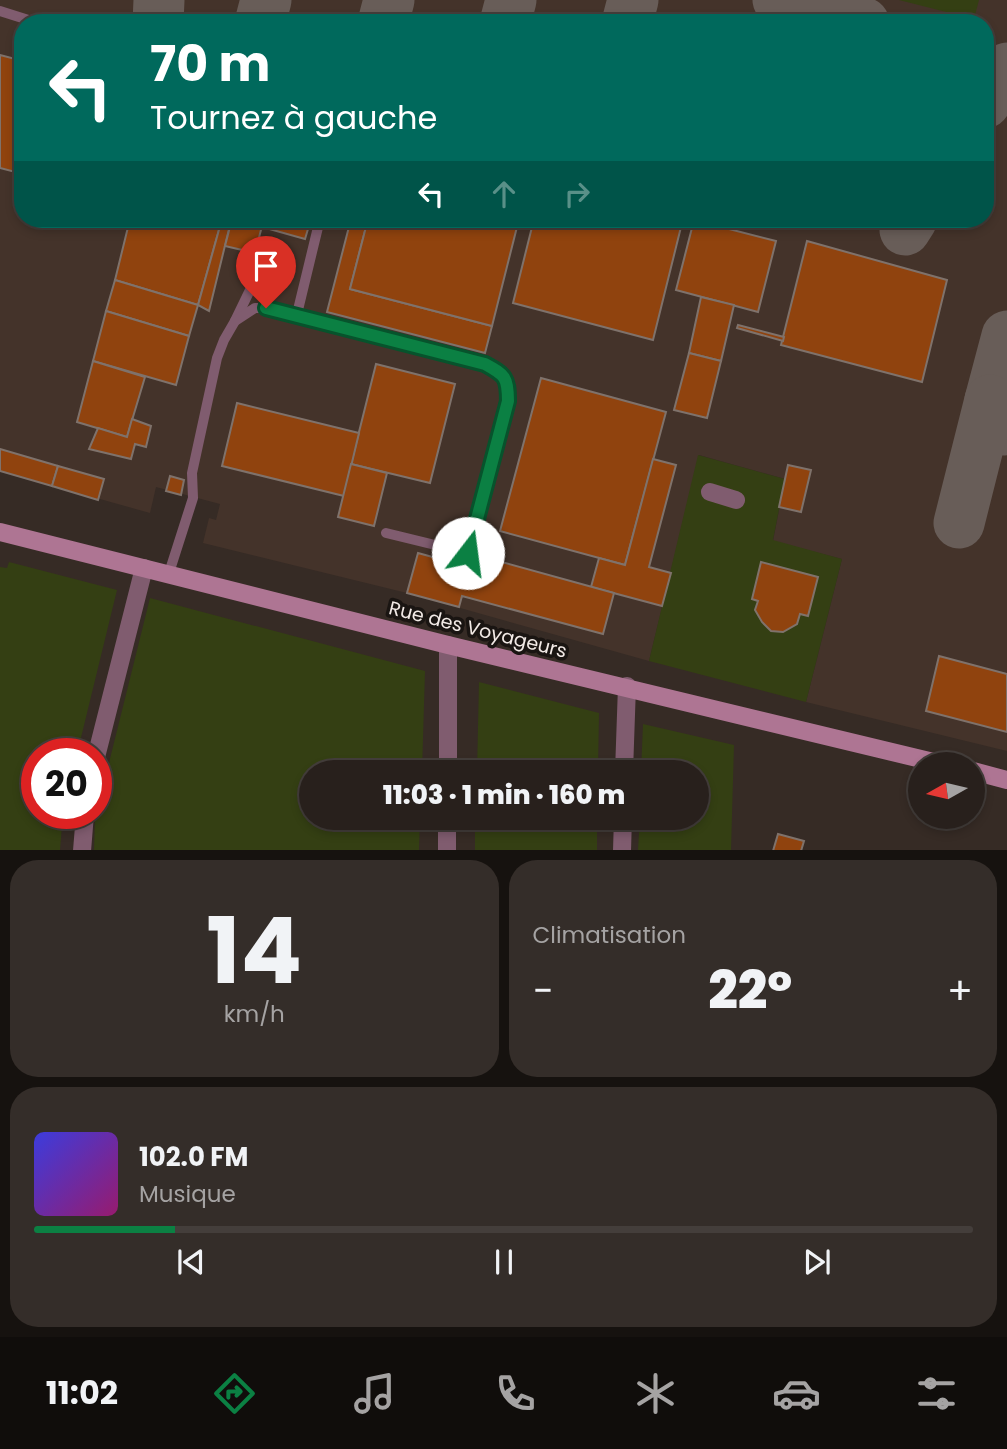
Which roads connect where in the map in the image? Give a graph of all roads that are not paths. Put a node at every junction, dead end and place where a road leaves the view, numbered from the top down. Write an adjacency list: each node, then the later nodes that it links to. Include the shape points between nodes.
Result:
1 (318, 228): 3 (lane)
2 (263, 263): 4 (lane)
3 (297, 314): 4 (lane, via 255,308); 8 (lane, via 485,364 503,374 508,385 508,401 468,553)
4 (235, 321): 10 (lane, via 217,358 192,473 193,498)
5 (710, 492): 6 (street)
6 (736, 499)
7 (0, 531): 9 (street, Rue des Voyageurs)
8 (386, 533)
9 (144, 568): 10 (street, Rue des Voyageurs); 13 (street)
10 (169, 573): 11 (street, Rue des Voyageurs)
11 (449, 645): 12 (street, Rue des Voyageurs); 15 (street)
12 (627, 686): 14 (street, Rue des Voyageurs); 16 (street)
13 (101, 738)
14 (908, 756)
15 (448, 760)
16 (624, 760)
17 (985, 774): 18 (street)
18 (1007, 780)
19 (84, 829): 22 (street)
20 (447, 830): 23 (street)
21 (623, 830): 24 (street)
22 (82, 850)
23 (447, 850)
24 (622, 850)

